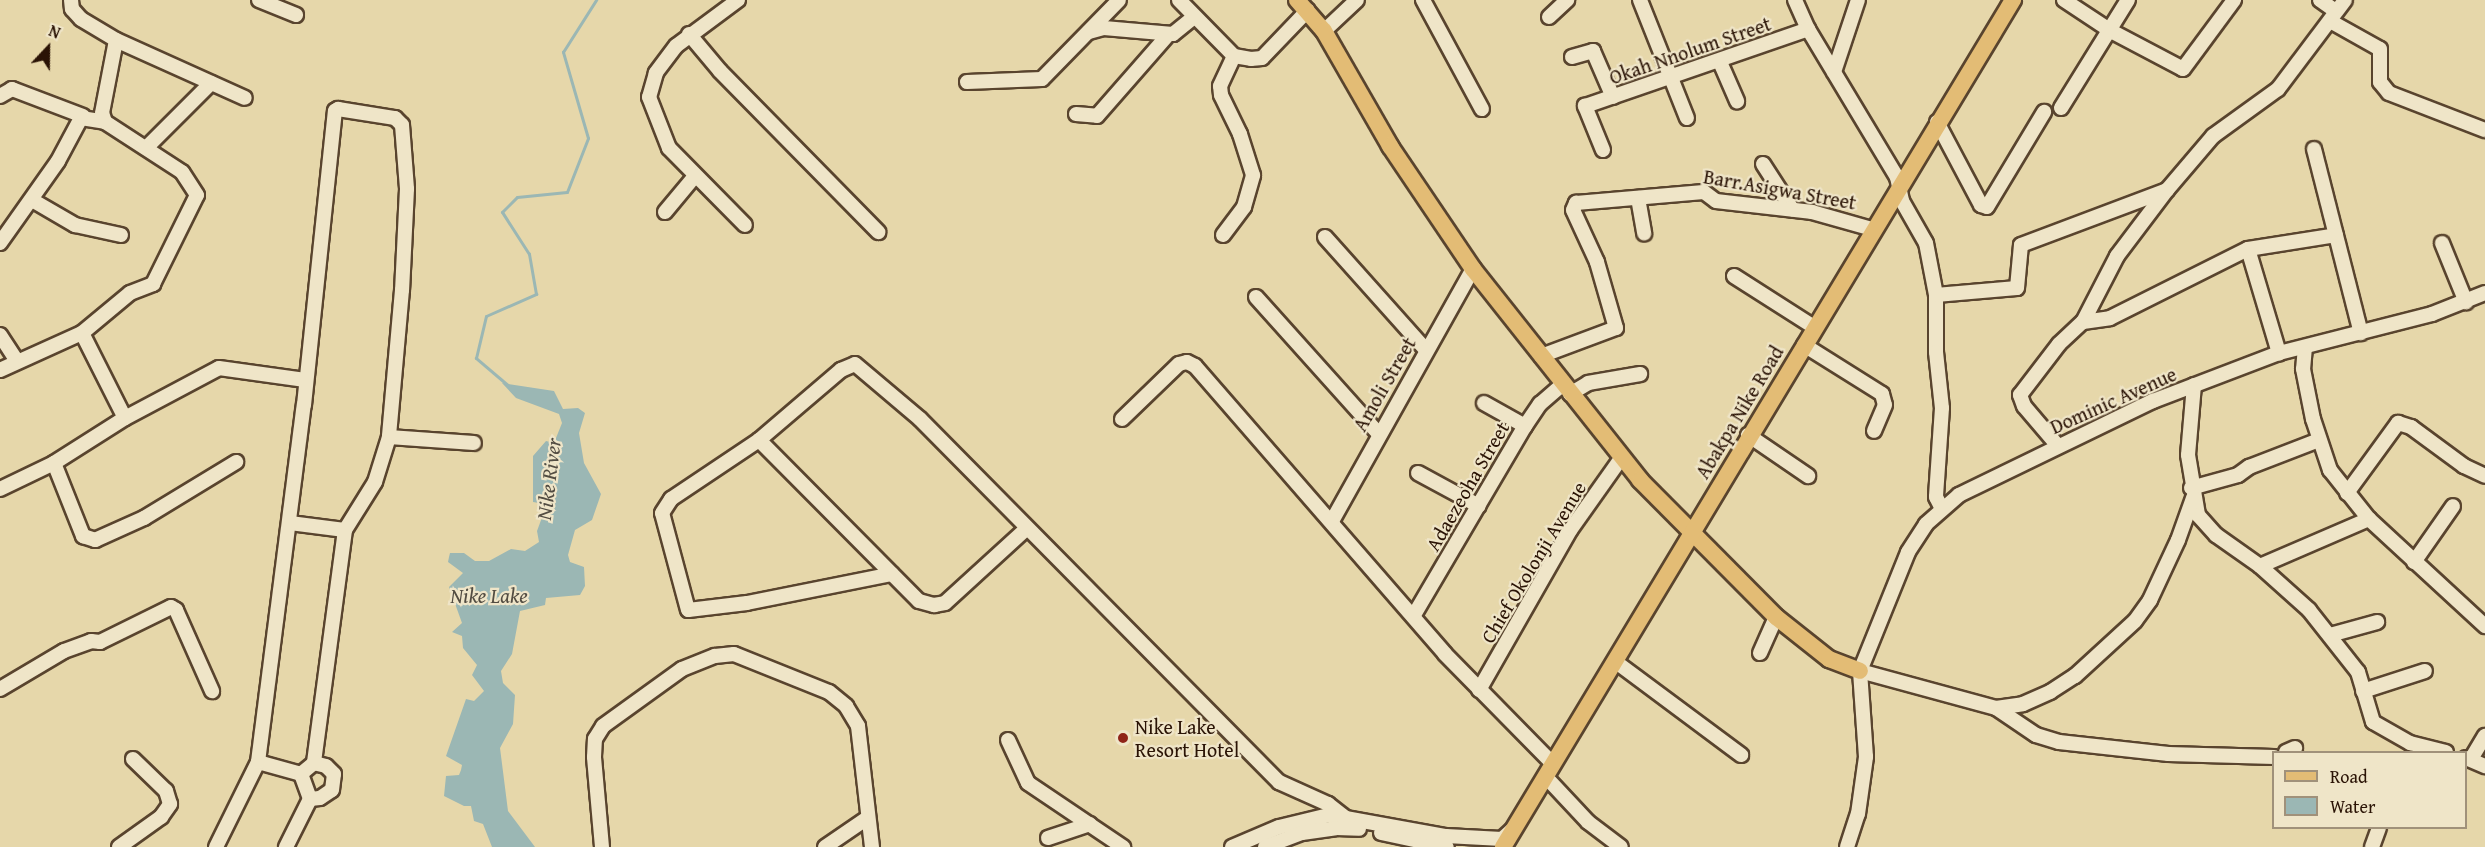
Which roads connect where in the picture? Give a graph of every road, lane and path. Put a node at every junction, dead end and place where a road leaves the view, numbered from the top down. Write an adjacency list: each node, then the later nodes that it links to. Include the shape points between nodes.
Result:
1 (71, 0): 28 (street, via 72,9 81,19)
2 (259, 0): 19 (street)
3 (738, 0): 26 (street)
4 (1119, 0): 25 (street)
5 (1179, 0): 20 (street)
6 (1357, 0): 23 (street)
7 (1568, 0): 21 (street)
8 (1640, 0): 33 (street)
9 (1795, 0): 22 (street)
10 (1858, 0): 32 (street)
11 (2013, 0): 47 (main road, Abakpa Nike Road)
12 (2064, 0): 24 (street)
13 (2128, 0): 24 (street)
14 (2234, 0): 24 (street, via 2183,69)
15 (2320, 0): 18 (street)
16 (1427, 1): 41 (street)
17 (1302, 5): 23 (main road); 29 (street, via 1262,58)
18 (2337, 11): 48 (street, via 2380,49 2380,82 2389,93); 55 (street, via 2278,89 2212,136)
19 (296, 15)
20 (1194, 17): 27 (street, via 1182,31); 29 (street)
21 (1549, 17)
22 (1808, 29): 31 (street, Okah Nnolum Street); 32 (street)
23 (1324, 31): 71 (main road, via 1390,146)
24 (2111, 31): 40 (street)
25 (1087, 33): 27 (street, via 1104,28); 34 (street, via 1042,79)
26 (689, 34): 53 (street, via 666,57 649,98 669,148); 62 (street, via 720,71)
27 (1168, 35): 43 (street, via 1097,116)
28 (116, 40): 35 (street); 46 (street, via 102,112)
29 (1234, 56): 65 (street, via 1220,86 1221,94 1253,175 1244,207)
30 (1572, 57): 37 (street, via 1593,51)
31 (1720, 62): 33 (street, Okah Nnolum Street); 39 (street)
32 (1834, 72): 54 (street, via 1897,177)
33 (1670, 76): 37 (street, Okah Nnolum Street); 45 (street)
34 (967, 82)
35 (211, 83): 38 (street); 49 (street)
36 (0, 96): 44 (street, via 12,89)
37 (1613, 97): 51 (street, Okah Nnolum Street, via 1585,106)
38 (245, 98)
39 (1737, 101)
40 (2061, 108)
41 (1482, 109)
42 (2044, 112): 47 (street, via 1987,207 1981,205)
43 (1076, 114)
44 (83, 116): 46 (street); 57 (street)
45 (1687, 118)
46 (105, 122): 49 (street)
47 (1937, 122): 54 (main road, Abakpa Nike Road)
48 (2485, 130)
49 (146, 148): 79 (street, via 182,172 197,195 153,284 130,293)
50 (2314, 149): 66 (street)
51 (1603, 150)
52 (1763, 164): 58 (street)
53 (695, 176): 59 (street); 60 (street)
54 (1898, 188): 61 (main road, Abakpa Nike Road); 74 (street, via 1926,243)
55 (2167, 190): 74 (street, via 2021,245 2016,288); 77 (street, via 2118,256)
56 (1638, 198): 58 (street, Barr.Asigwa Street, via 1704,192 1716,201); 63 (street); 86 (street, Barr.Asigwa Street, via 1573,205 1597,262 1616,328 1614,332)
57 (32, 200): 64 (street, via 75,225); 68 (street)
58 (1792, 209): 61 (street, Barr.Asigwa Street)
59 (665, 212)
60 (746, 225)
61 (1872, 228): 78 (main road, Abakpa Nike Road)
62 (878, 232)
63 (1644, 233)
64 (121, 235)
65 (1223, 235)
66 (2336, 235): 70 (street); 80 (street)
67 (1325, 237): 84 (street)
68 (0, 243)
69 (2442, 243): 76 (street)
70 (2248, 249): 77 (street, via 2110,318); 85 (street)
71 (1473, 269): 84 (street, Amoli Street); 86 (main road)
72 (1734, 276): 78 (street)
73 (2485, 293): 76 (street, Dominic Avenue)
74 (1936, 295): 116 (street, via 1936,352 1942,408 1935,497)
75 (1256, 297): 98 (street)
76 (2466, 302): 80 (street, Dominic Avenue)
77 (2083, 322): 104 (street, via 2059,344 2020,395 2024,406)
78 (1814, 327): 82 (main road, Abakpa Nike Road)
79 (82, 333): 87 (street); 94 (street)
80 (2361, 333): 83 (street, Dominic Avenue)
81 (0, 335): 87 (street)
82 (1804, 345): 97 (street, via 1882,394 1885,405); 99 (main road, Abakpa Nike Road)
83 (2305, 347): 85 (street, Dominic Avenue); 102 (street, via 2304,369)
84 (1426, 350): 98 (street, Amoli Street)
85 (2279, 353): 91 (street, Dominic Avenue)
86 (1540, 356): 92 (main road)
87 (16, 360): 88 (street)
88 (0, 370)
89 (1640, 374): 92 (street, Adaezeoha Street)
90 (305, 380): 94 (street, via 219,368); 100 (street, via 334,111 395,118 402,125 407,147 407,189); 119 (street)
91 (2194, 385): 104 (street, Dominic Avenue); 112 (street, via 2188,455)
92 (1566, 389): 96 (street, Adaezeoha Street, via 1540,404); 105 (main road)
93 (1484, 403): 96 (street)
94 (126, 418): 107 (street)
95 (1122, 419): 118 (street, via 1179,364 1187,362 1271,451 1313,506)
96 (1525, 426): 114 (street, Adaezeoha Street)
97 (1874, 431)
98 (1378, 434): 118 (street, Amoli Street)
99 (1748, 435): 109 (street); 122 (main road, Abakpa Nike Road)
100 (389, 437): 103 (street); 121 (street, via 375,482)
101 (759, 440): 120 (street, via 841,370 855,364 920,419); 125 (street); 125 (street, via 671,499 662,513 687,610 747,603)
102 (2319, 440): 112 (street); 113 (street, via 2330,470)
103 (474, 443)
104 (2058, 446): 116 (street, Dominic Avenue, via 1977,485)
105 (1622, 457): 122 (main road); 136 (street, Chief Okolonji Avenue, via 1571,529)
106 (236, 462): 107 (street, via 144,518 95,540 83,536)
107 (54, 463): 111 (street)
108 (1418, 473): 114 (street)
109 (1808, 476)
110 (2485, 476): 113 (street, via 2464,466 2411,427 2398,423)
111 (0, 489)
112 (2192, 493): 124 (street, via 2198,516 2216,535); 139 (street, via 2178,540 2150,600 2135,621 2075,676 2050,692 2023,704)
113 (2347, 494): 117 (street)
114 (1479, 506): 126 (street, Adaezeoha Street)
115 (2453, 506): 123 (street)
116 (1942, 509): 133 (street, Dominic Avenue, via 1908,552)
117 (2369, 519): 123 (street); 124 (street)
118 (1332, 521): 126 (street)
119 (290, 523): 121 (street); 148 (street)
120 (1027, 528): 125 (street, via 945,603 919,601); 155 (street, via 1273,776)
121 (345, 530): 149 (street)
122 (1690, 532): 127 (main road); 132 (main road, Abakpa Nike Road)
123 (2414, 562): 129 (street)
124 (2260, 566): 130 (street, via 2309,610)
125 (892, 574)
126 (1414, 615): 136 (street)
127 (1776, 617): 131 (street); 133 (main road, via 1829,659)
128 (2377, 622): 130 (street)
129 (2485, 626)
130 (2330, 635): 138 (street, via 2358,672)
131 (1760, 653)
132 (1616, 662): 144 (street); 151 (main road, Abakpa Nike Road)
133 (1860, 671): 139 (street); 171 (street, via 1865,765 1858,814)
134 (2425, 671): 138 (street)
135 (0, 689): 137 (street, via 64,651 91,641 100,642 171,607 176,610)
136 (1479, 690): 151 (street)
137 (212, 691)
138 (2363, 691): 142 (street, via 2373,722)
139 (1996, 708): 145 (street, via 2036,735 2059,742 2168,754)
140 (2485, 736): 146 (street)
141 (1008, 740): 156 (street, via 1028,783)
142 (2408, 748): 143 (street)
143 (2431, 751)
144 (1741, 755)
145 (2272, 757)
146 (2468, 758): 150 (street)
147 (133, 759): 159 (street, via 166,791 170,804 161,817)
148 (258, 762): 152 (street); 160 (street)
149 (314, 763): 152 (street); 153 (street, via 326,766 334,774 332,790)
150 (2485, 766)
151 (1550, 768): 155 (street, via 1505,838 1446,836); 169 (main road, Abakpa Nike Road); 170 (street, via 1588,822)
152 (301, 774): 153 (street)
153 (310, 799): 161 (street)
154 (866, 819): 162 (street, via 867,778 858,726 846,706 829,692 784,672 734,654 715,656 682,669 663,682 603,726 595,739); 163 (street); 164 (street)
155 (1350, 820): 166 (street, via 1329,815 1301,820)
156 (1090, 824): 158 (street); 165 (street)
157 (2379, 829): 172 (street)
158 (1048, 838)
159 (119, 847)
160 (216, 847)
161 (286, 847)
162 (602, 847)
163 (825, 847)
164 (872, 847)
165 (1123, 847)
166 (1232, 847)
167 (1265, 847): 168 (street, via 1302,833 1336,828)
168 (1447, 847)
169 (1503, 847)
170 (1621, 847)
171 (1847, 847)
172 (2372, 847)

